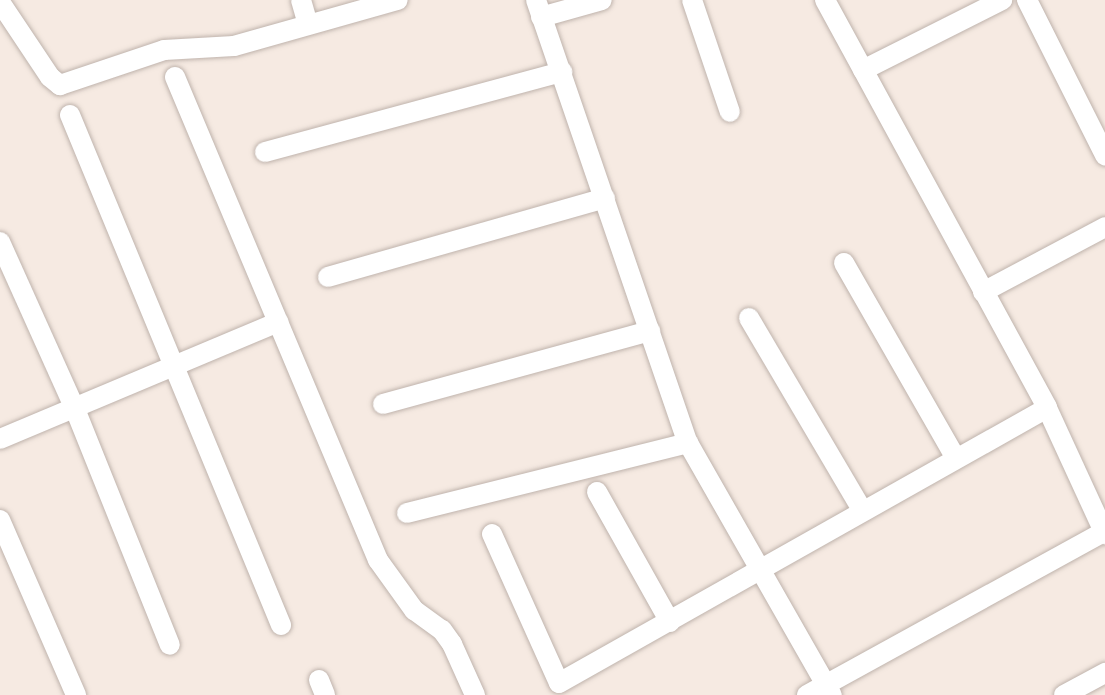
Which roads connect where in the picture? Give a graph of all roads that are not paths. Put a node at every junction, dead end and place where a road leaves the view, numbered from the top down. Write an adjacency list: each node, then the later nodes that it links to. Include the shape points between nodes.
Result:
1 (301, 0): 10 (street)
2 (398, 0): 10 (street)
3 (602, 0): 9 (street)
4 (692, 0): 14 (street)
5 (825, 0): 11 (street)
6 (1002, 0): 11 (street)
7 (1027, 0): 17 (street)
8 (0, 2): 10 (street, via 50,77 60,85 164,50 234,46)
9 (539, 8): 12 (street)
10 (308, 24)
11 (863, 70): 23 (street)
12 (562, 72): 16 (street); 18 (street)
13 (175, 77): 25 (street)
14 (730, 112)
15 (70, 116): 27 (street)
16 (265, 152)
17 (1105, 155)
18 (605, 198): 22 (street); 26 (street)
19 (1105, 227): 23 (street)
20 (0, 242): 29 (street)
21 (844, 263): 33 (street)
22 (328, 277)
23 (983, 292): 30 (street)
24 (749, 318): 35 (street)
25 (278, 322): 27 (street); 47 (street, via 378,560 414,610 442,630)
26 (650, 331): 28 (street); 32 (street)
27 (173, 366): 29 (street); 42 (street)
28 (383, 404)
29 (75, 408): 31 (street); 43 (street)
30 (1047, 408): 33 (street); 38 (street)
31 (0, 439)
32 (688, 442): 36 (street); 40 (street)
33 (955, 457): 35 (street)
34 (597, 492): 41 (street)
35 (862, 510): 40 (street)
36 (407, 513)
37 (0, 520): 46 (street)
38 (1105, 532): 45 (street)
39 (492, 534): 41 (street, via 559,683)
40 (762, 571): 41 (street); 45 (street)
41 (669, 622)
42 (281, 626)
43 (170, 645)
44 (1105, 673): 49 (street)
45 (829, 690): 48 (street)
46 (76, 695)
47 (476, 695)
48 (807, 695)
49 (1064, 695)

